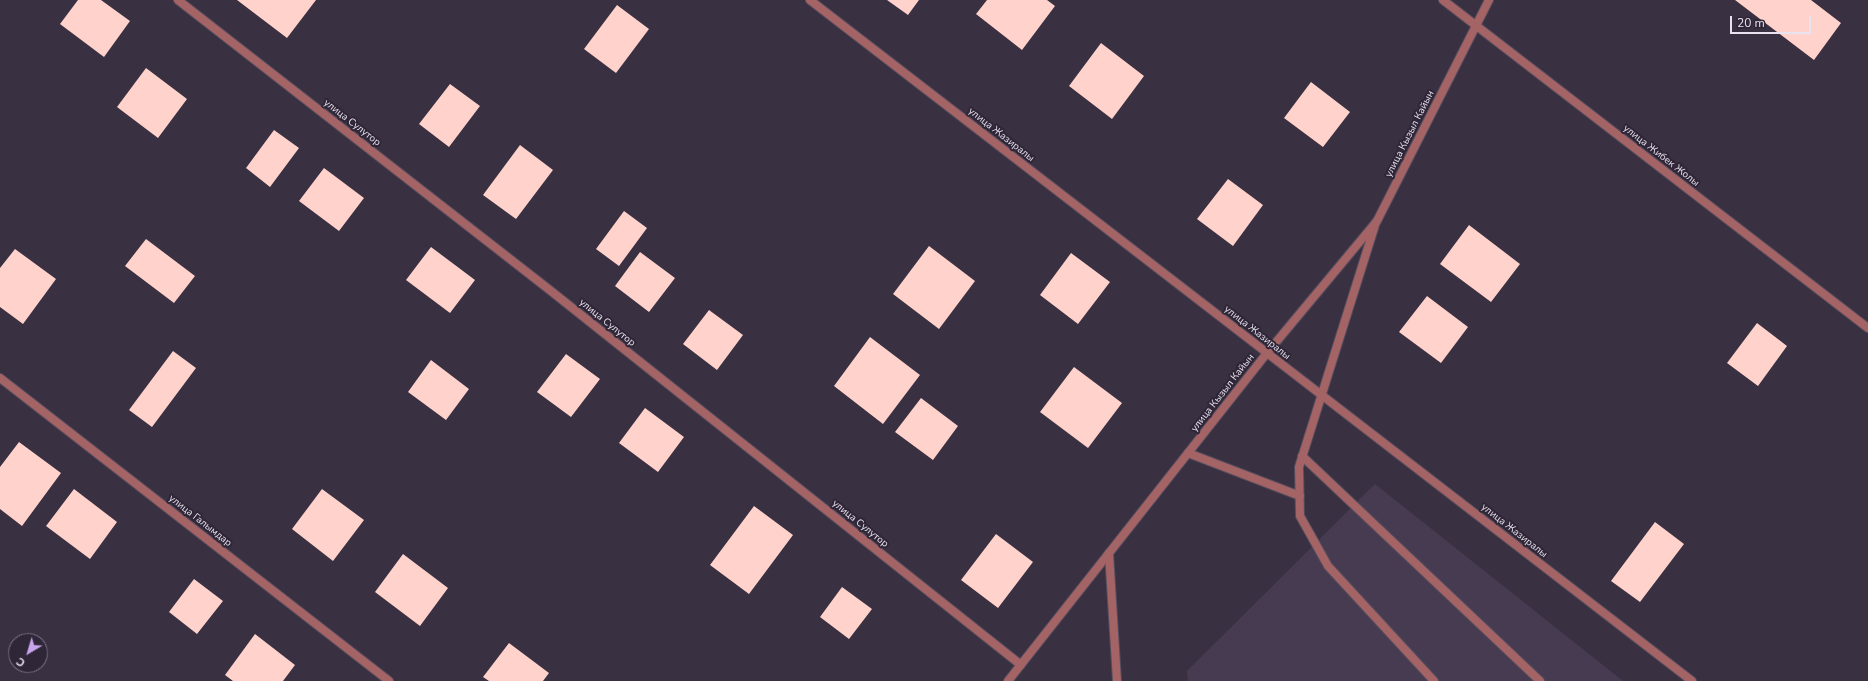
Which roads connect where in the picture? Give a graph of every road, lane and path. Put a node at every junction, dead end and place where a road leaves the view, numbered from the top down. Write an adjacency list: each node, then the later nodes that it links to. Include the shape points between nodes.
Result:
1 (178, 0): 15 (street, улица Сулутор, via 551,291)
2 (810, 0): 8 (street, улица Жазиралы)
3 (1443, 0): 5 (street, улица Жибек Жолы)
4 (1489, 0): 5 (street, улица Кызыл Кайын)
5 (1476, 26): 6 (street, улица Кызыл Кайын); 7 (street, улица Жибек Жолы)
6 (1377, 221): 8 (street, улица Кызыл Кайын); 10 (street)
7 (1868, 328)
8 (1267, 353): 10 (street, улица Жазиралы); 11 (street, улица Кызыл Кайын)
9 (0, 378): 16 (street, улица Галымдар)
10 (1322, 396): 12 (street); 21 (street, улица Жазиралы)
11 (1188, 453): 13 (street); 14 (street, улица Кызыл Кайын)
12 (1302, 456): 13 (street, via 1298,467); 20 (street)
13 (1300, 496): 19 (street, via 1300,516 1328,566)
14 (1109, 553): 15 (street, улица Кызыл Кайын); 18 (street)
15 (1021, 665): 17 (street, улица Кызыл Кайын)
16 (389, 681)
17 (1008, 681)
18 (1117, 681)
19 (1434, 681)
20 (1540, 681)
21 (1692, 681)

